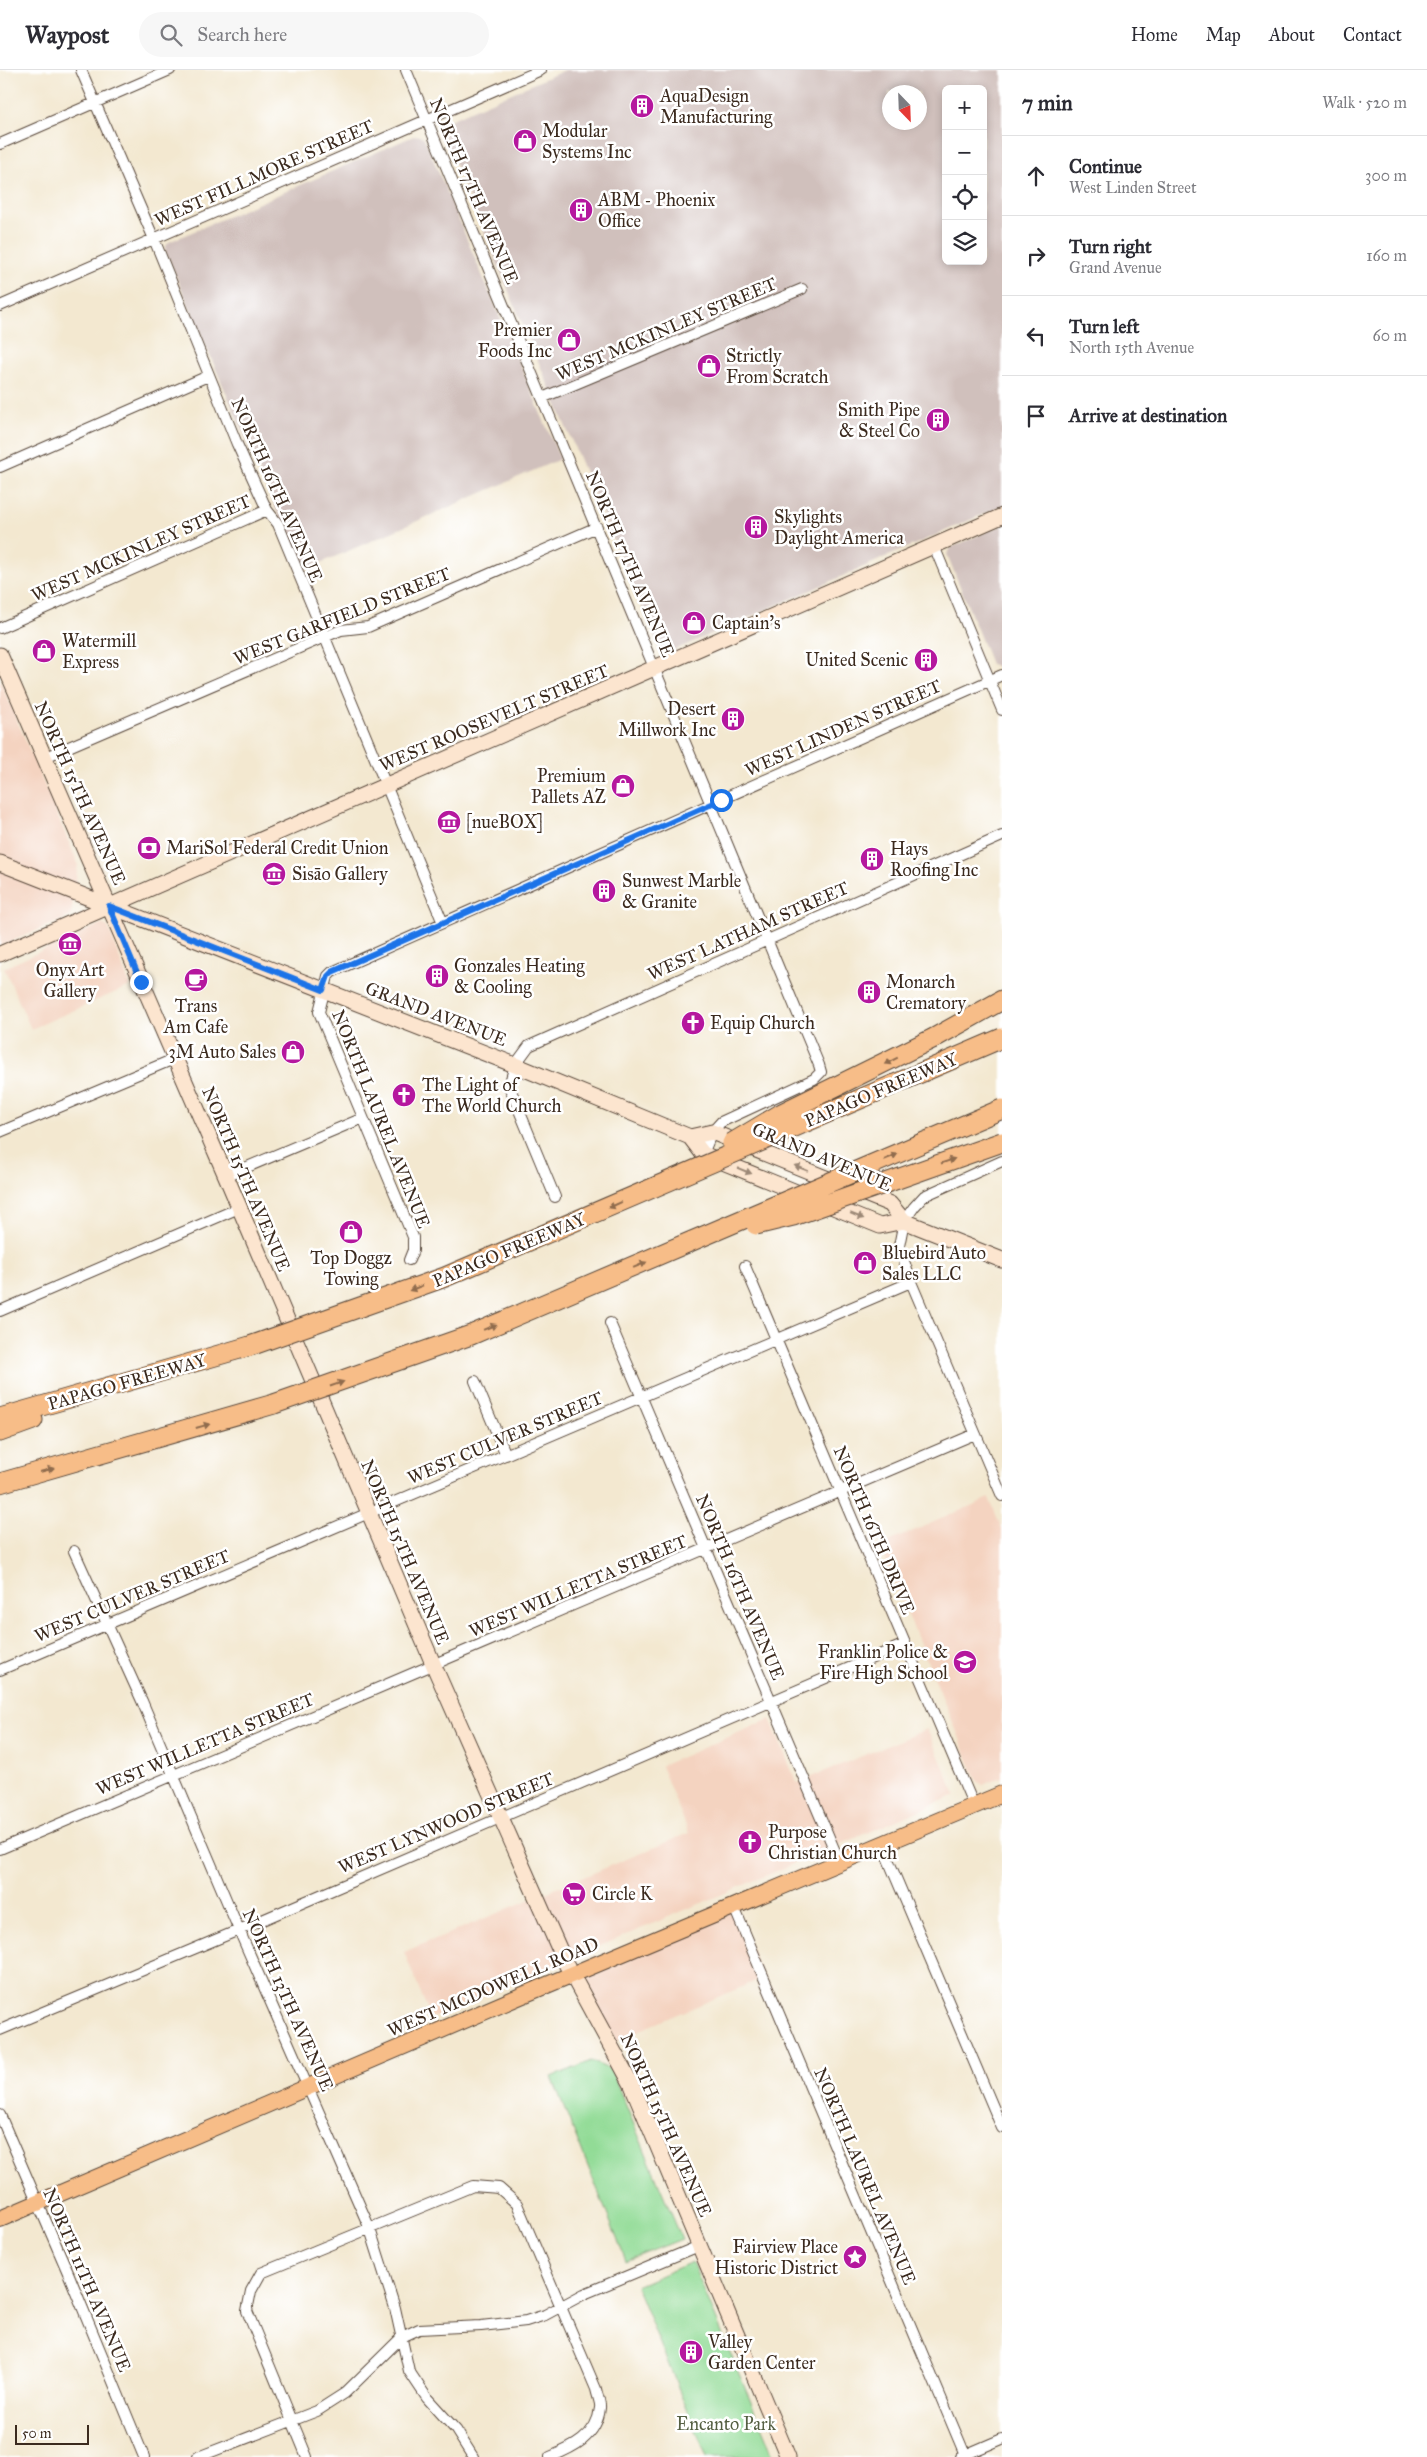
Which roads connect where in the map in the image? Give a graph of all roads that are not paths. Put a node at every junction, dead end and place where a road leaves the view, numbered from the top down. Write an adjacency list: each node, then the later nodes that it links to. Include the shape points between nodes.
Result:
1 (81, 70): 5 (street, NORTH 16TH AVENUE)
2 (170, 70): 5 (street)
3 (406, 70): 6 (street, NORTH 17TH AVENUE)
4 (540, 70): 6 (street, WEST FILLMORE STREET)
5 (94, 102): 7 (street); 8 (street, NORTH 16TH AVENUE)
6 (426, 120): 8 (street, WEST FILLMORE STREET); 12 (street, NORTH 17TH AVENUE)
7 (0, 144)
8 (154, 239): 10 (street, WEST FILLMORE STREET); 11 (street, NORTH 16TH AVENUE)
9 (802, 289): 12 (street, WEST MCKINLEY STREET)
10 (0, 306)
11 (208, 376): 13 (street); 14 (street, NORTH 16TH AVENUE)
12 (542, 398): 16 (street, NORTH 17TH AVENUE)
13 (0, 467)
14 (267, 510): 18 (street, WEST MCKINLEY STREET); 19 (street, NORTH 16TH AVENUE, via 278,524)
15 (1002, 516): 17 (street, WEST ROOSEVELT STREET)
16 (597, 527): 19 (street, WEST GARFIELD STREET, via 368,627 341,630); 21 (street, NORTH 17TH AVENUE)
17 (934, 546): 21 (street, WEST ROOSEVELT STREET); 23 (street)
18 (0, 628)
19 (324, 637): 25 (street, WEST GARFIELD STREET); 26 (street, NORTH 16TH AVENUE)
20 (0, 656): 25 (street, NORTH 15TH AVENUE)
21 (656, 668): 26 (street, WEST ROOSEVELT STREET); 27 (street, NORTH 17TH AVENUE)
22 (1002, 675): 23 (street, WEST LINDEN STREET)
23 (990, 680): 24 (street); 27 (street, WEST LINDEN STREET)
24 (1002, 710)
25 (43, 758): 30 (street, NORTH 15TH AVENUE)
26 (386, 785): 30 (street, WEST ROOSEVELT STREET); 31 (street, NORTH 16TH AVENUE)
27 (712, 804): 31 (street, WEST LINDEN STREET); 32 (street, NORTH 17TH AVENUE)
28 (1002, 836): 32 (street, WEST LATHAM STREET)
29 (0, 863): 30 (street, GRAND AVENUE)
30 (109, 906): 33 (street, WEST ROOSEVELT STREET); 34 (street, GRAND AVENUE); 37 (street, NORTH 15TH AVENUE)
31 (443, 923): 34 (street, WEST LINDEN STREET, via 332,972)
32 (767, 940): 38 (street, WEST LATHAM STREET, via 529,1046); 42 (street, NORTH 17TH AVENUE, via 821,1072 814,1079 721,1122)
33 (0, 954)
34 (323, 990): 38 (street, GRAND AVENUE); 40 (street, NORTH LAUREL AVENUE, via 319,1012)
35 (1002, 1000): 48 (highway, one-way to 48, bridge, via 918,1048 782,1114)
36 (1002, 1038): 48 (highway, PAPAGO FREEWAY, bridge)
37 (174, 1059): 41 (street); 47 (street, NORTH 15TH AVENUE)
38 (515, 1065): 43 (street, GRAND AVENUE); 49 (street, via 509,1086)
39 (1002, 1108): 52 (highway, one-way to 39, bridge)
40 (363, 1118): 47 (street); 53 (street, NORTH LAUREL AVENUE, via 413,1237)
41 (0, 1132)
42 (712, 1132): 43 (street); 45 (street); 51 (street, GRAND AVENUE, one-way to 42, via 890,1204)
43 (690, 1137): 45 (street)
44 (1002, 1142): 52 (highway, one-way to 44, bridge, via 793,1216)
45 (703, 1154): 51 (street, GRAND AVENUE, one-way to 51, via 880,1226)
46 (1002, 1161): 51 (street, via 924,1196)
47 (226, 1176): 50 (street, NORTH 15TH AVENUE)
48 (659, 1185): 60 (highway, PAPAGO FREEWAY, one-way to 60, bridge, via 446,1277 250,1346)
49 (555, 1197)
50 (239, 1208): 57 (street); 70 (street, NORTH 15TH AVENUE)
51 (904, 1222): 54 (street, GRAND AVENUE); 56 (street, via 899,1246)
52 (701, 1239): 67 (highway, one-way to 52, bridge, via 274,1404 471,1335)
53 (409, 1260)
54 (1002, 1260)
55 (745, 1266): 59 (street, NORTH 16TH DRIVE)
56 (911, 1282): 59 (street, WEST CULVER STREET); 65 (street)
57 (0, 1311)
58 (610, 1324): 62 (street, NORTH 16TH AVENUE)
59 (777, 1340): 62 (street, WEST CULVER STREET); 68 (street, NORTH 16TH DRIVE)
60 (156, 1375): 63 (highway, PAPAGO FREEWAY); 64 (highway)
61 (475, 1380): 66 (street)
62 (642, 1398): 66 (street, WEST CULVER STREET); 71 (street, NORTH 16TH AVENUE)
63 (0, 1418)
64 (0, 1432)
65 (975, 1434): 68 (street, WEST WILLETTA STREET); 69 (street)
66 (506, 1454): 70 (street, WEST CULVER STREET)
67 (0, 1483)
68 (841, 1492): 71 (street, WEST WILLETTA STREET); 74 (street, NORTH 16TH DRIVE)
69 (1002, 1496)
70 (368, 1513): 73 (street, WEST CULVER STREET); 75 (street, NORTH 15TH AVENUE)
71 (706, 1549): 75 (street, WEST WILLETTA STREET); 77 (street, NORTH 16TH AVENUE)
72 (74, 1551): 73 (street, NORTH 13TH AVENUE)
73 (107, 1624): 76 (street, WEST CULVER STREET); 78 (street, NORTH 13TH AVENUE)
74 (905, 1644): 77 (street, WEST LYNWOOD STREET); 80 (street, NORTH 16TH DRIVE)
75 (433, 1665): 78 (street, WEST WILLETTA STREET); 81 (street, NORTH 15TH AVENUE)
76 (0, 1670)
77 (771, 1701): 81 (street, WEST LYNWOOD STREET); 84 (street, NORTH 16TH AVENUE)
78 (174, 1774): 83 (street, WEST WILLETTA STREET); 86 (street, NORTH 13TH AVENUE)
79 (1002, 1794): 80 (main road, WEST MCDOWELL ROAD)
80 (974, 1806): 82 (main road, WEST MCDOWELL ROAD)
81 (500, 1817): 86 (street, WEST LYNWOOD STREET); 87 (street, NORTH 15TH AVENUE)
82 (882, 1845): 84 (main road, WEST MCDOWELL ROAD); 91 (street)
83 (0, 1849)
84 (840, 1863): 85 (main road, WEST MCDOWELL ROAD)
85 (734, 1907): 87 (main road, WEST MCDOWELL ROAD); 100 (street, NORTH LAUREL AVENUE)
86 (239, 1930): 88 (street, WEST LYNWOOD STREET); 89 (street, NORTH 13TH AVENUE)
87 (572, 1974): 89 (main road, WEST MCDOWELL ROAD); 95 (street, NORTH 15TH AVENUE, via 632,2085)
88 (0, 2030)
89 (309, 2088): 92 (main road, WEST MCDOWELL ROAD); 94 (street, NORTH 13TH AVENUE)
90 (0, 2116): 92 (street, NORTH 11TH AVENUE)
91 (1002, 2128)
92 (37, 2203): 93 (main road, WEST MCDOWELL ROAD); 101 (street, NORTH 11TH AVENUE)
93 (0, 2219)
94 (370, 2230): 96 (street, via 473,2186 499,2188 517,2204); 97 (street, NORTH 13TH AVENUE); 98 (street, via 261,2274 251,2292 247,2311)
95 (699, 2246): 96 (street, via 584,2294); 106 (street, NORTH 15TH AVENUE)
96 (562, 2307): 97 (street, via 526,2321 419,2329); 105 (street, via 596,2390 600,2408 585,2440)
97 (402, 2337): 98 (street, via 345,2393 317,2411); 104 (street, NORTH 13TH AVENUE, via 409,2371)
98 (292, 2421): 102 (street); 103 (street)
99 (1002, 2440): 100 (street)
100 (964, 2456)
101 (144, 2457)
102 (198, 2457)
103 (306, 2457)
104 (473, 2457)
105 (550, 2457)
106 (788, 2457)

